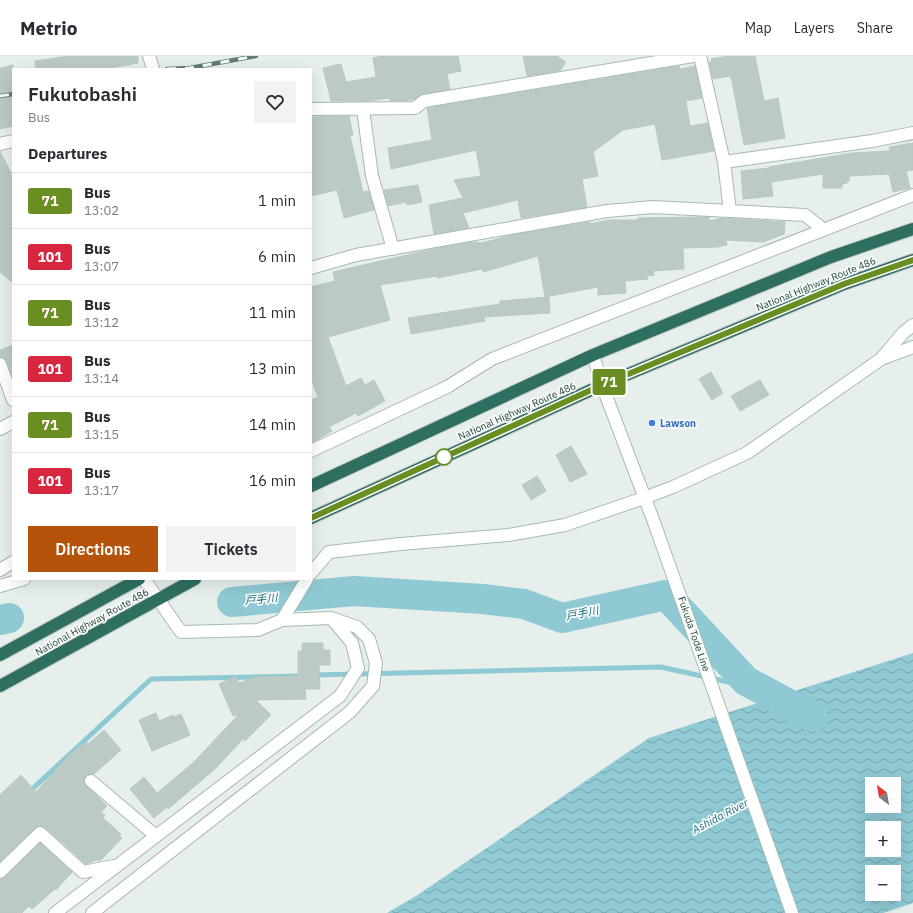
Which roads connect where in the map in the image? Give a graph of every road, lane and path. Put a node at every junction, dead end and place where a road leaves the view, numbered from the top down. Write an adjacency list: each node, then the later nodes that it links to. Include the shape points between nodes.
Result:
1 (149, 56): 4 (street)
2 (693, 56): 6 (street, via 424,101 415,108)
3 (700, 56): 10 (street)
4 (153, 68)
5 (312, 109): 6 (street)
6 (363, 109): 15 (street, via 372,176)
7 (913, 133): 10 (street, via 872,142)
8 (12, 141): 9 (street)
9 (0, 144)
10 (724, 162): 12 (street)
11 (913, 196): 14 (street)
12 (730, 211): 14 (street, via 805,215); 15 (street, via 653,207 607,212)
13 (913, 229): 20 (highway, National Highway Route 486, via 831,258)
14 (821, 230): 27 (street, via 492,359 447,387)
15 (393, 249): 17 (street)
16 (913, 260): 23 (highway, National Highway Route 486, via 844,284)
17 (312, 268)
18 (913, 325): 21 (street)
19 (913, 347): 21 (street)
20 (593, 355): 23 (street, Fukuda Tode Line); 28 (highway, National Highway Route 486)
21 (881, 359): 29 (street, via 747,453)
22 (0, 364): 24 (street)
23 (602, 385): 29 (street, Fukuda Tode Line); 30 (highway, National Highway Route 486)
24 (12, 397)
25 (12, 423): 26 (street)
26 (0, 430)
27 (312, 451)
28 (312, 486)
29 (644, 498): 33 (street, via 565,525 508,535 329,552); 51 (street, Fukuda Tode Line)
30 (312, 518)
31 (12, 563): 32 (street)
32 (0, 570)
33 (312, 572)
34 (21, 580): 39 (street)
35 (136, 580): 43 (highway, National Highway Route 486)
36 (145, 580): 40 (street)
37 (193, 580): 40 (highway, National Highway Route 486)
38 (306, 580): 42 (street)
39 (0, 586)
40 (158, 599): 42 (street, via 181,632 258,630); 44 (highway, National Highway Route 486)
41 (331, 618): 42 (street); 46 (street, via 352,642 358,668 340,696); 50 (street, via 357,627 369,639 376,662 373,686 350,712)
42 (282, 620)
43 (0, 656)
44 (0, 686)
45 (92, 781): 46 (street)
46 (156, 836): 47 (street)
47 (117, 866): 48 (street, via 83,872 40,834); 49 (street)
48 (0, 872)
49 (55, 913)
50 (92, 913)
51 (792, 913)

